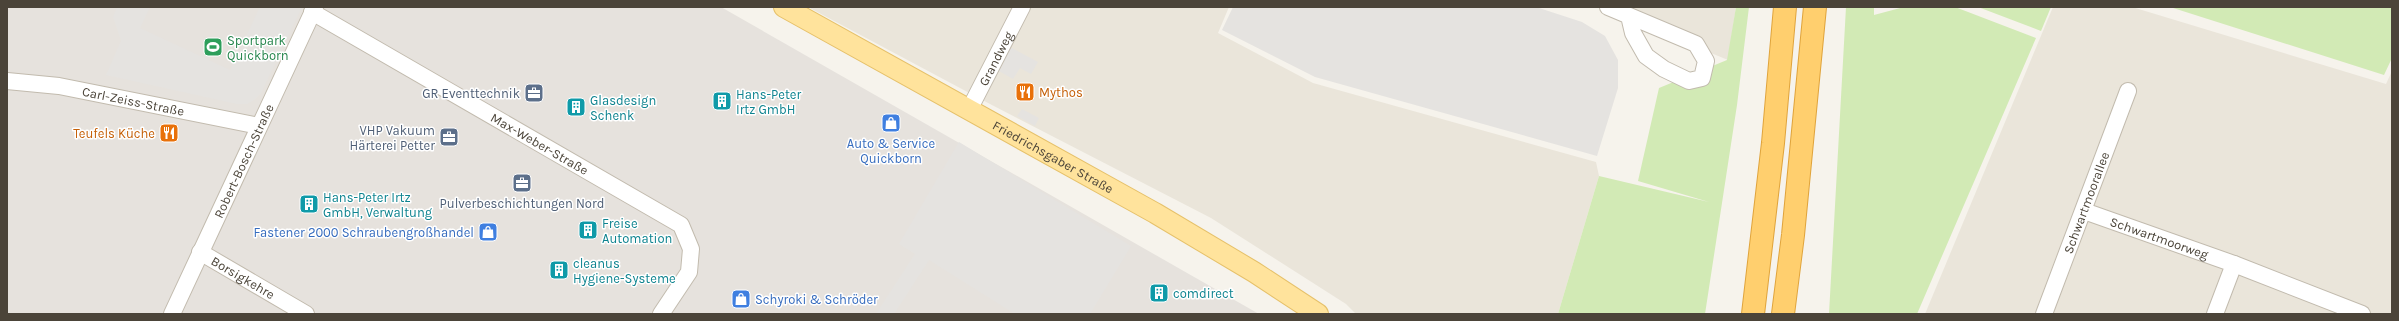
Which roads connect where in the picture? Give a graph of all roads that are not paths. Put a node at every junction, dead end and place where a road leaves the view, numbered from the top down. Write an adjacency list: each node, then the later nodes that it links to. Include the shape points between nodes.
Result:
1 (784, 7): 10 (main road, Friedrichsgaber Straße)
2 (1022, 7): 10 (street, Grandweg)
3 (1608, 7): 7 (street)
4 (1785, 7): 20 (highway)
5 (1815, 7): 21 (highway)
6 (314, 10): 11 (street, Robert-Bosch-Straße); 18 (street, Max-Weber-Straße, via 681,225 691,249 688,272)
7 (1629, 16): 7 (street, via 1696,44 1706,61 1702,78 1689,81 1664,69 1646,56 1633,33)
8 (7, 82): 11 (street, Carl-Zeiss-Straße, via 59,86)
9 (2128, 91): 12 (street, Schwartmoorallee)
10 (969, 110): 19 (main road, Friedrichsgaber Straße, via 1181,229)
11 (259, 126): 13 (street, Robert-Bosch-Straße)
12 (2084, 211): 14 (street, Schwartmoorweg); 22 (street, Schwartmoorallee)
13 (200, 252): 16 (street, Robert-Bosch-Straße); 17 (street, Borsigkehre)
14 (2234, 264): 15 (street, Schwartmoorweg); 23 (street)
15 (2338, 309): 24 (street, Schwartmoorweg)
16 (172, 314)
17 (306, 314)
18 (661, 314)
19 (1318, 314)
20 (1753, 314)
21 (1783, 314)
22 (2044, 314)
23 (2215, 314)
24 (2362, 314)

